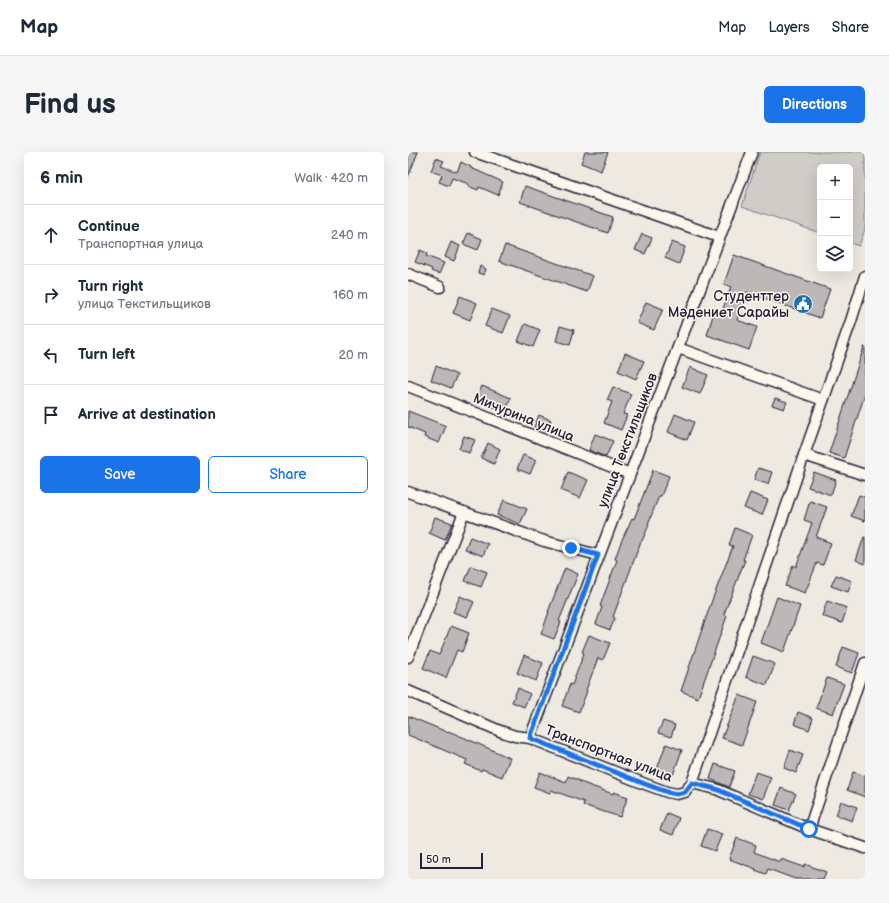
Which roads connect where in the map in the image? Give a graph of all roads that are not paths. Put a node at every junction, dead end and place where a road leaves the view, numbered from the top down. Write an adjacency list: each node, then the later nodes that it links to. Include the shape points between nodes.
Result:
1 (475, 152): 3 (street)
2 (752, 152): 3 (street, улица Текстильщиков)
3 (720, 238): 7 (street, улица Текстильщиков)
4 (408, 274): 6 (street)
5 (864, 281): 9 (street)
6 (440, 287)
7 (678, 348): 9 (street); 11 (street, улица Текстильщиков)
8 (408, 386): 11 (street, Мичурина улица)
9 (823, 400): 10 (street)
10 (804, 455): 12 (street); 20 (street)
11 (630, 474): 15 (street, улица Текстильщиков)
12 (865, 475)
13 (408, 492): 14 (street)
14 (464, 512): 15 (street, via 544,541); 16 (street)
15 (598, 555): 19 (street, улица Текстильщиков)
16 (408, 657)
17 (865, 664): 21 (street)
18 (408, 691): 19 (street, Транспортная улица, via 500,731)
19 (530, 738): 20 (street, Транспортная улица, via 667,792 685,792)
20 (692, 783): 21 (street, via 716,789)
21 (809, 829): 22 (street)
22 (865, 848)

